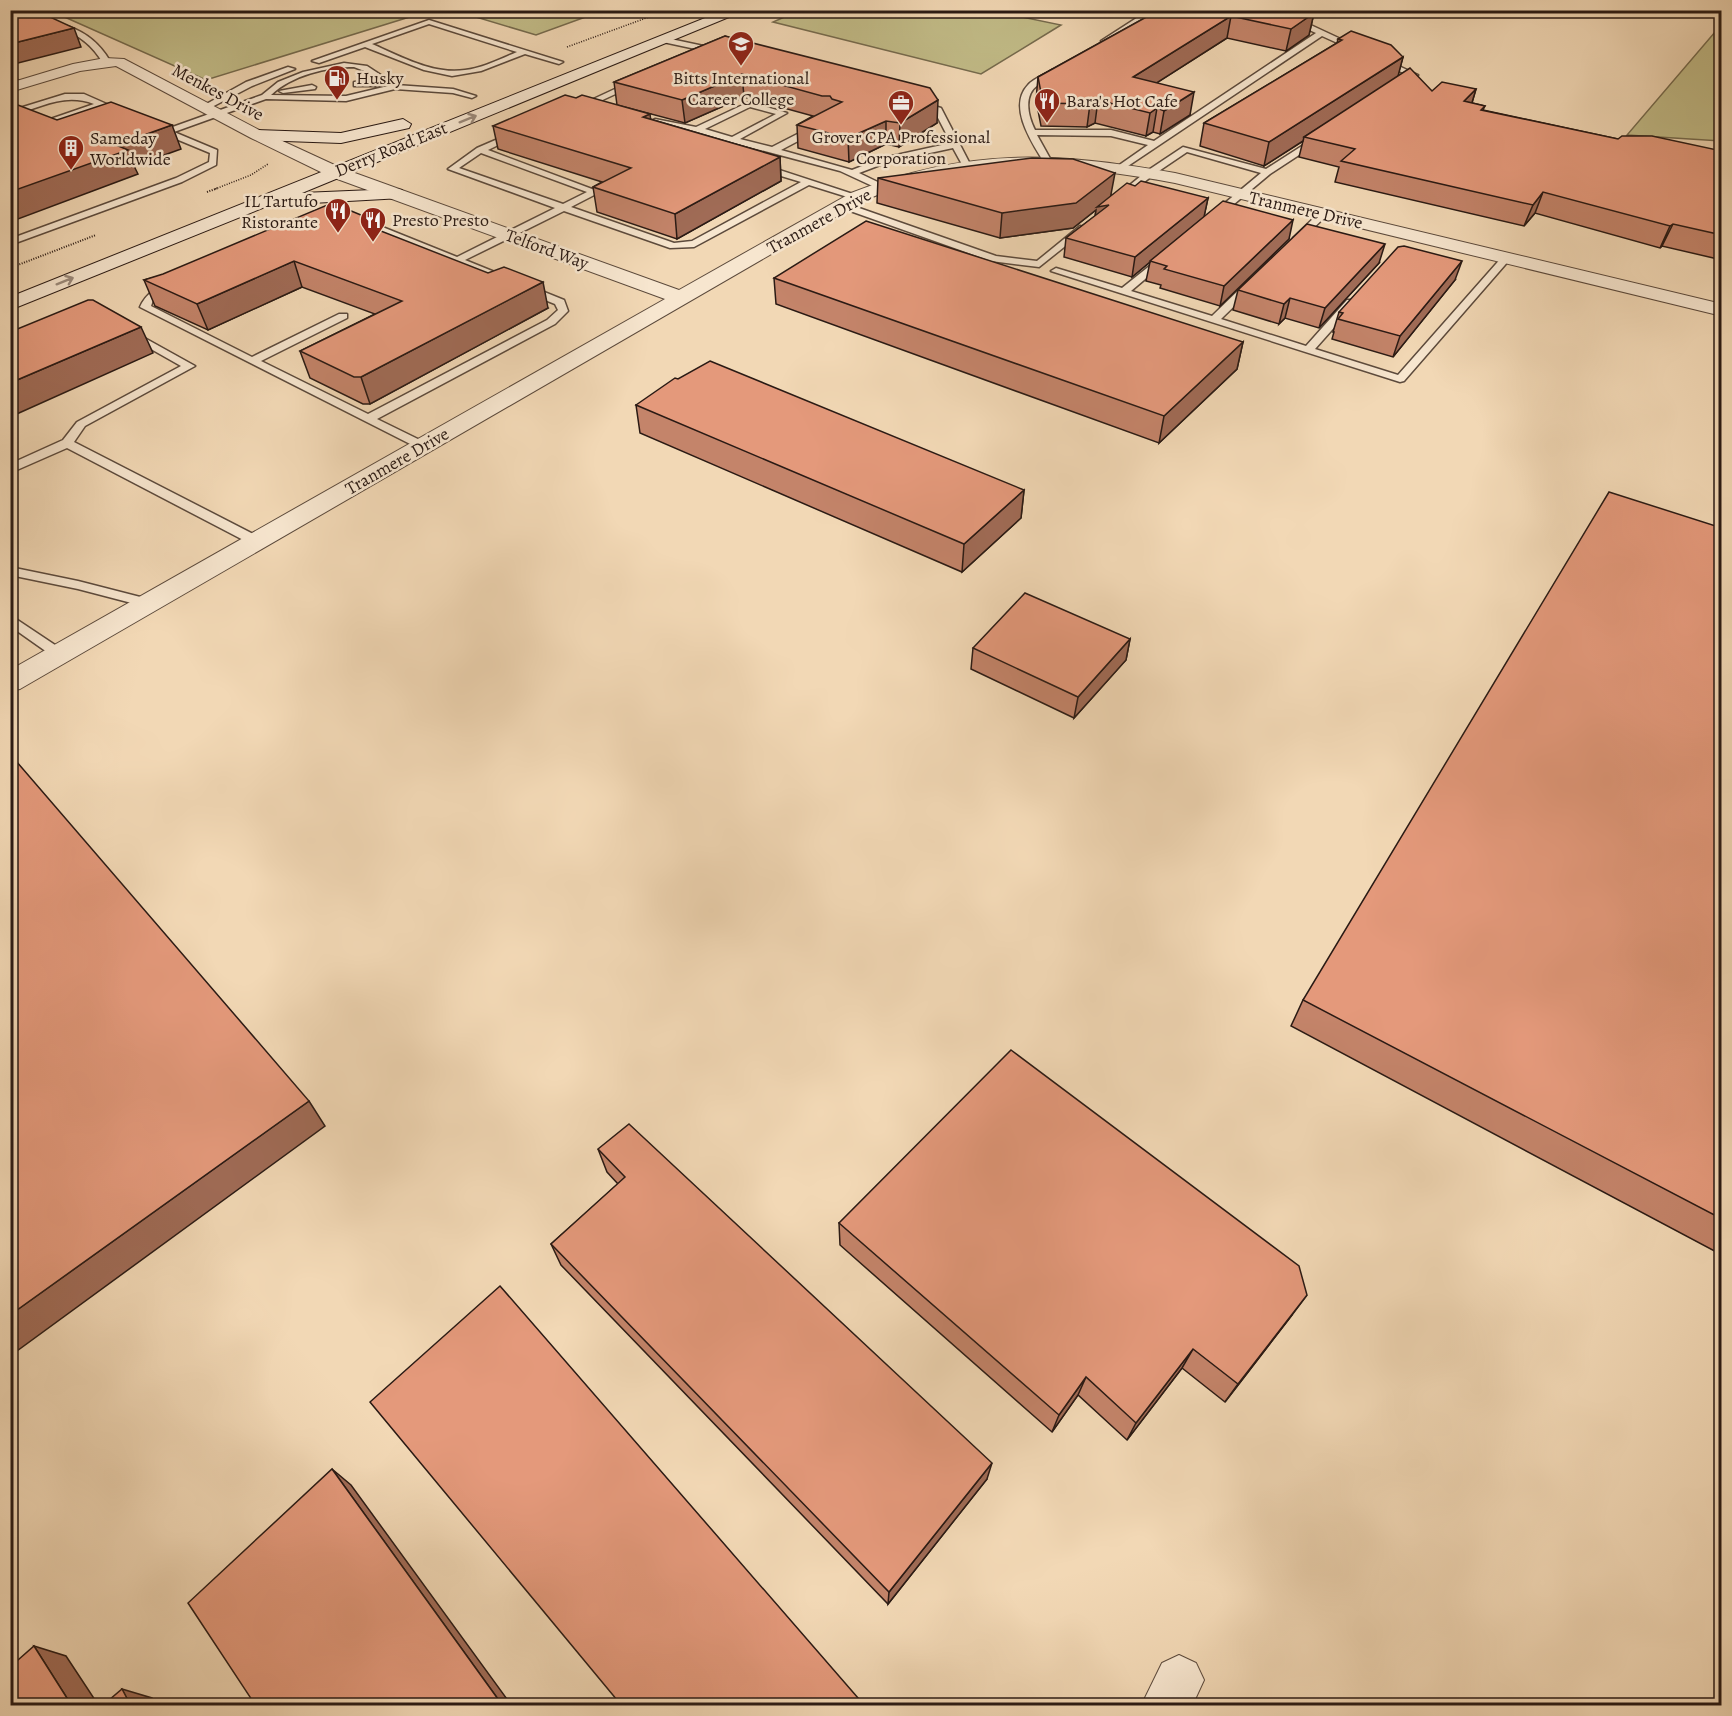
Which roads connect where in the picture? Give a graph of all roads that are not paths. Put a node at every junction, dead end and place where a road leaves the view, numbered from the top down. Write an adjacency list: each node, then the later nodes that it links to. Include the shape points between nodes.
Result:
1 (739, 10): 6 (main road, Derry Road East)
2 (1155, 10): 9 (lane)
3 (1250, 10): 5 (lane, via 1284,16)
4 (11, 20): 14 (lane, via 53,24 86,37 98,46)
5 (1322, 33): 8 (lane); 51 (lane)
6 (666, 40): 12 (lane, via 718,51); 62 (main road, Derry Road East, one-way to 6)
7 (365, 44): 10 (lane, via 429,22); 15 (lane); 34 (lane, via 249,84)
8 (1348, 45): 11 (lane); 25 (lane, via 1414,75)
9 (1097, 46)
10 (525, 51): 13 (lane); 15 (lane, via 460,74)
11 (1338, 51)
12 (702, 55)
13 (564, 60): 17 (main road)
14 (106, 61): 21 (street); 34 (street, Menkes Drive, via 119,62)
15 (434, 69): 18 (lane)
16 (1059, 70): 46 (lane, via 1030,88 1023,106)
17 (537, 71)
18 (424, 74)
19 (414, 78): 23 (lane)
20 (647, 78): 29 (lane)
21 (14, 84)
22 (357, 84): 23 (lane)
23 (391, 84): 26 (lane); 27 (lane, via 352,99); 27 (lane, via 356,65 338,65 271,88)
24 (312, 87): 27 (lane)
25 (1394, 88)
26 (478, 94): 32 (main road, Derry Road East)
27 (265, 97): 34 (lane)
28 (912, 101): 52 (lane, via 938,110)
29 (592, 102): 31 (lane); 33 (lane)
30 (101, 104): 35 (lane, via 81,96 64,96); 38 (lane); 42 (lane)
31 (604, 105)
32 (442, 108)
33 (573, 110): 36 (lane); 37 (lane)
34 (212, 111): 44 (lane); 48 (street, Menkes Drive)
35 (10, 114)
36 (563, 114)
37 (594, 116)
38 (134, 118)
39 (649, 119): 43 (lane)
40 (145, 123): 44 (lane)
41 (827, 123): 55 (lane)
42 (39, 126)
43 (697, 130): 49 (lane); 49 (lane, via 749,104 783,113)
44 (167, 132): 79 (lane, via 214,152 213,163 179,180)
45 (522, 132): 54 (lane)
46 (1032, 132): 51 (lane, via 1111,133); 57 (lane)
47 (1326, 133): 63 (lane)
48 (257, 135): 56 (street, Menkes Drive); 56 (main road, Derry Road East, via 341,138 408,122)
49 (732, 140): 55 (lane)
50 (1196, 143): 53 (lane)
51 (1156, 144): 60 (lane)
52 (956, 145): 59 (lane); 64 (lane, via 886,160)
53 (1186, 149): 63 (lane); 65 (lane)
54 (480, 150): 72 (lane, via 452,169); 72 (lane, via 595,192)
55 (772, 151): 64 (lane)
56 (312, 160): 61 (main road, Derry Road East); 62 (street, Telford Way)
57 (1048, 162): 59 (street, Tranmere Drive); 60 (street, Tranmere Drive)
58 (749, 163): 66 (lane)
59 (966, 166): 67 (street, Tranmere Drive, via 904,178)
60 (1119, 168): 65 (street, Tranmere Drive)
61 (285, 171)
62 (335, 172): 68 (street, Telford Way); 76 (main road, Derry Road East)
63 (1267, 172): 69 (lane)
64 (851, 173): 67 (lane)
65 (1150, 173): 69 (street, Tranmere Drive); 71 (lane)
66 (808, 182): 70 (lane); 72 (lane, via 694,244 673,246)
67 (881, 187): 70 (street, Tranmere Drive)
68 (396, 194): 76 (main road, via 281,200); 78 (street, Telford Way)
69 (1239, 195): 73 (street, Tranmere Drive); 77 (lane)
70 (850, 201): 74 (lane, via 994,259 1039,264); 89 (street, Tranmere Drive)
71 (1113, 204)
72 (564, 207): 78 (lane)
73 (1323, 214): 81 (lane); 82 (street, Tranmere Drive, via 1408,240)
74 (1094, 219)
75 (342, 221): 83 (lane, via 362,222)
76 (208, 222): 90 (main road, Derry Road East, one-way to 76)
77 (1204, 225)
78 (508, 235): 83 (lane); 89 (street, Telford Way)
79 (10, 242)
80 (1177, 247): 87 (lane)
81 (1289, 247)
82 (1506, 258): 91 (street, Tranmere Drive); 95 (lane, via 1400,379)
83 (459, 260): 97 (lane, via 560,302 563,311 551,322)
84 (1056, 271): 87 (lane)
85 (1264, 272): 93 (lane)
86 (175, 284): 96 (lane, via 149,298 145,307)
87 (1124, 292): 93 (lane)
88 (1356, 297): 95 (lane)
89 (682, 298): 99 (street, Tranmere Drive)
90 (10, 304)
91 (1722, 310)
92 (343, 316): 96 (lane)
93 (1213, 321): 95 (lane)
94 (122, 329): 98 (lane, via 189,366 81,424)
95 (1308, 350)
96 (252, 361): 97 (lane)
97 (368, 419): 99 (lane)
98 (67, 443): 100 (lane); 101 (lane)
99 (422, 446): 101 (street, Tranmere Drive)
100 (10, 470)
101 (256, 541): 103 (street, Tranmere Drive)
102 (10, 571): 103 (lane)
103 (147, 603): 105 (street, Tranmere Drive)
104 (10, 619): 105 (lane)
105 (59, 654): 106 (street, Tranmere Drive)
106 (10, 682)

